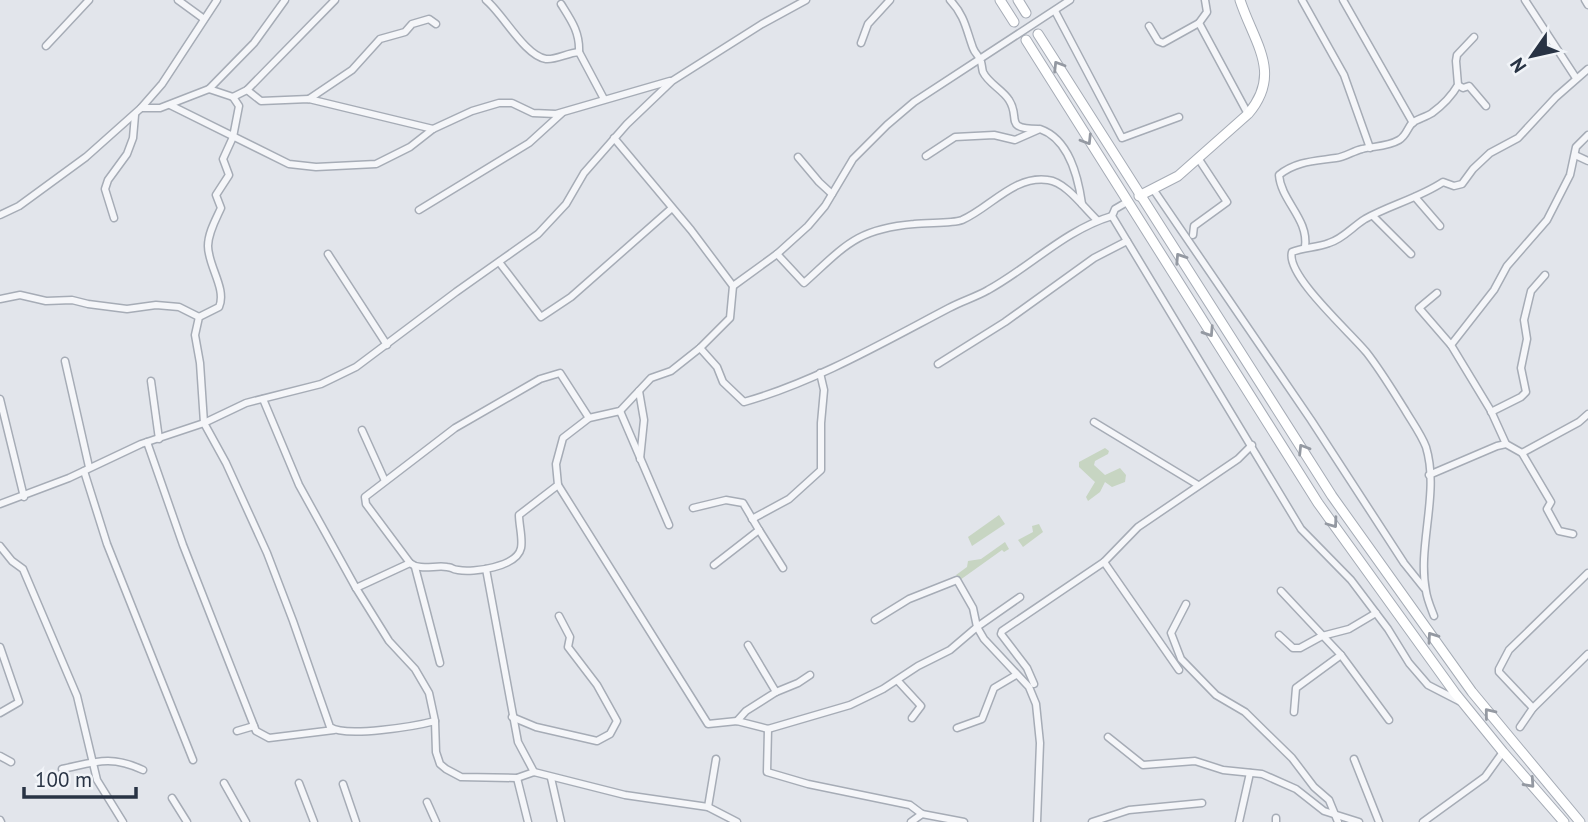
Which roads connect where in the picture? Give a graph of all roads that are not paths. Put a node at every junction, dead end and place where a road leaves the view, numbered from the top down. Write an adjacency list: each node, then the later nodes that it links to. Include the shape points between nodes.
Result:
1 (89, 0): 32 (street)
2 (178, 0): 23 (street)
3 (218, 0): 23 (street)
4 (285, 0): 39 (street, via 254,43)
5 (335, 0): 40 (street)
6 (486, 0): 33 (street, via 537,57 554,59)
7 (806, 0): 37 (street)
8 (890, 0): 31 (street, via 868,24)
9 (950, 0): 34 (street)
10 (1000, 0): 24 (main road)
11 (1018, 0): 22 (main road)
12 (1070, 0): 21 (street)
13 (1205, 0): 25 (street, via 1207,12)
14 (1240, 0): 48 (main road, via 1266,76 1257,104)
15 (1301, 0): 57 (street, via 1344,75)
16 (1343, 0): 51 (street)
17 (1525, 0): 36 (street)
18 (1585, 0): 20 (street)
19 (561, 4): 33 (street, via 577,32)
20 (1588, 5)
21 (1055, 11): 34 (street); 50 (street, via 1122,138)
22 (1026, 13)
23 (204, 19): 46 (street)
24 (1014, 22)
25 (1199, 23): 27 (street, via 1163,43); 48 (street)
26 (436, 24): 42 (street, via 424,19 405,32 380,39 352,70)
27 (1149, 26)
28 (1038, 34): 65 (main road, one-way to 28)
29 (1474, 37): 38 (street, via 1457,55)
30 (1026, 40): 67 (main road, one-way to 67)
31 (861, 43)
32 (46, 46)
33 (579, 52): 43 (street)
34 (981, 58): 53 (street, via 983,73 1009,99 1017,125); 64 (street, via 887,125 853,159)
35 (1588, 69): 36 (street)
36 (1576, 78): 66 (street, via 1518,138 1490,153 1462,184 1443,182)
37 (672, 81): 43 (street); 56 (street)
38 (1458, 85): 45 (street, via 1469,86); 51 (street, via 1431,114)
39 (209, 89): 41 (street); 44 (street)
40 (247, 90): 41 (street); 42 (street, via 261,101)
41 (233, 97): 55 (street, via 239,106)
42 (309, 99): 52 (street)
43 (604, 99): 47 (street)
44 (170, 105): 46 (street); 55 (street)
45 (1486, 107)
46 (141, 108): 49 (street)
47 (564, 112): 52 (street, via 533,113 512,103 499,103); 70 (street, via 528,143)
48 (1248, 114): 61 (main road)
49 (135, 115): 71 (street, via 86,157); 74 (street, via 127,154 105,189)
50 (1179, 117)
51 (1413, 123): 57 (street, via 1398,141)
52 (433, 129): 55 (street, via 376,164 316,167 289,164)
53 (1040, 129): 59 (street, via 1015,140 994,135 956,137); 68 (street, via 1051,133 1069,157)
54 (1588, 135): 58 (street, via 1576,147)
55 (233, 137): 88 (street, via 223,159 229,175 216,195 221,208 208,247 223,298 219,307)
56 (614, 138): 69 (street); 83 (street, via 553,219)
57 (1370, 148): 79 (street, via 1338,158 1315,159 1279,175 1304,228)
58 (1575, 155): 62 (street); 90 (street, via 1567,183 1547,220 1507,266)
59 (926, 156)
60 (798, 157): 64 (street)
61 (1198, 158): 63 (main road); 77 (street, via 1227,202 1194,226)
62 (1588, 161)
63 (1153, 189): 65 (main road); 134 (street)
64 (832, 194): 81 (street, via 814,220)
65 (1139, 196): 214 (main road, one-way to 65, via 1472,692 1370,550)
66 (1415, 197): 73 (street); 76 (street)
67 (1126, 202): 72 (street); 156 (main road, one-way to 156, via 1318,503)
68 (1082, 206): 75 (street); 81 (street, via 1050,180 1032,180 961,220 877,229 850,241 804,283)
69 (672, 208): 83 (street, via 571,297 541,317); 85 (street)
70 (419, 210)
71 (0, 215)
72 (1112, 216): 75 (street); 78 (street)
73 (1373, 216): 79 (street, via 1341,238); 82 (street)
74 (114, 218)
75 (1097, 220): 94 (street, via 989,290)
76 (1440, 226)
77 (1193, 235)
78 (1127, 241): 93 (street, via 1094,258); 111 (street)
79 (1305, 247): 115 (street, via 1292,252 1293,264 1319,303 1385,379 1426,448)
80 (328, 254): 89 (street)
81 (778, 254): 85 (street)
82 (1411, 254)
83 (499, 262): 89 (street)
84 (1545, 275): 100 (street, via 1531,290 1524,320 1527,339 1521,368 1526,391)
85 (733, 286): 91 (street, via 730,318)
86 (1437, 293): 90 (street, via 1419,308)
87 (0, 299): 88 (street, via 20,295 127,309 179,307)
88 (199, 317): 105 (street, via 195,335)
89 (387, 345): 97 (street, via 321,384)
90 (1451, 345): 100 (street)
91 (700, 348): 94 (street, via 723,382 744,402); 96 (street, via 671,371 650,378)
92 (65, 361): 114 (street)
93 (938, 364)
94 (820, 373): 122 (street, via 824,390 821,470 789,499)
95 (151, 381): 108 (street)
96 (639, 391): 99 (street); 113 (street, via 644,420)
97 (262, 398): 105 (street); 133 (street, via 299,485)
98 (0, 399): 119 (street)
99 (620, 411): 102 (street); 113 (street)
100 (1491, 412): 110 (street)
101 (1588, 414): 104 (street)
102 (589, 418): 116 (street, via 560,373 540,379 455,428); 117 (street, via 564,438 556,464)
103 (1094, 422): 118 (street)
104 (1579, 422): 106 (street); 112 (street)
105 (204, 423): 108 (street); 169 (street, via 267,553)
106 (1588, 426)
107 (362, 430): 116 (street)
108 (159, 439): 109 (street)
109 (147, 442): 114 (street); 165 (street)
110 (1506, 444): 112 (street); 115 (street)
111 (1252, 445): 118 (street); 138 (street, via 1301,529)
112 (1522, 453): 125 (street, via 1551,502 1547,509 1559,531)
113 (640, 459): 123 (street)
114 (87, 469): 119 (street); 176 (street, via 107,544)
115 (1429, 475): 134 (street)
116 (385, 481): 128 (street, via 365,501)
117 (558, 485): 131 (street, via 519,515 521,549 514,559); 164 (street, via 708,724)
118 (1198, 485): 127 (street, via 1138,527)
119 (24, 497): 120 (street)
120 (0, 505)
121 (693, 508): 122 (street, via 726,500 743,503)
122 (752, 519): 124 (street)
123 (669, 526)
124 (759, 530): 129 (street); 130 (street)
125 (1573, 534)
126 (0, 547): 178 (street, via 23,569 54,641 77,696)
127 (1104, 562): 150 (street); 154 (street, via 1002,631)
128 (412, 565): 131 (street); 133 (street); 149 (street)
129 (714, 565)
130 (783, 568)
131 (486, 569): 160 (street)
132 (1588, 573): 157 (street, via 1509,650 1499,669)
133 (356, 588): 162 (street, via 389,641 415,669 429,693)
134 (1425, 590): 140 (street)
135 (1281, 592): 144 (street)
136 (1020, 597): 142 (street)
137 (1186, 604): 194 (street, via 1171,633 1181,659 1216,695 1245,712 1292,758 1329,800)
138 (1377, 613): 144 (street, via 1349,629); 156 (street, via 1428,685)
139 (559, 616): 160 (street, via 570,637 568,647 617,721 610,734 597,741)
140 (1434, 616)
141 (874, 620): 142 (street, via 909,599 957,580 973,608)
142 (977, 627): 152 (street); 153 (street, via 950,650)
143 (1279, 635): 144 (street, via 1297,649)
144 (1322, 636): 148 (street)
145 (748, 645): 155 (street)
146 (0, 647): 159 (street, via 19,702)
147 (1588, 654): 157 (street)
148 (1341, 655): 158 (street, via 1296,688); 163 (street)
149 (440, 663)
150 (1179, 670)
151 (810, 675): 155 (street)
152 (1016, 676): 167 (street, via 994,688 982,719); 207 (street, via 1029,687 1038,719)
153 (898, 681): 161 (street, via 920,706); 168 (street, via 850,705)
154 (1034, 684)
155 (776, 692): 164 (street)
156 (1463, 703): 172 (main road)
157 (1533, 708): 166 (street)
158 (1294, 712)
159 (0, 713)
160 (512, 717): 181 (street, via 518,742)
161 (912, 718)
162 (435, 720): 169 (street, via 395,729); 183 (street, via 436,752 440,764 451,773)
163 (1389, 720)
164 (737, 721): 168 (street)
165 (254, 726): 169 (street, via 269,738); 170 (street)
166 (1520, 727)
167 (957, 728)
168 (768, 729): 193 (street, via 767,772 910,805)
169 (334, 730)
170 (237, 731)
171 (1108, 737): 182 (street, via 1143,765 1195,761)
172 (1503, 752): 212 (street, via 1485,777); 213 (main road, one-way to 213)
173 (0, 756): 177 (street)
174 (716, 759): 191 (street)
175 (1354, 759): 211 (street)
176 (193, 760)
177 (11, 762)
178 (92, 762): 179 (street); 180 (street, via 123,761); 195 (street, via 105,794)
179 (62, 769)
180 (143, 770)
181 (534, 772): 183 (street); 184 (street)
182 (1250, 773): 194 (street, via 1296,789); 209 (street)
183 (517, 778): 201 (street)
184 (551, 778): 191 (street); 202 (street)
185 (224, 783): 197 (street)
186 (299, 783): 198 (street)
187 (343, 784): 199 (street)
188 (172, 798): 196 (street)
189 (427, 802): 200 (street)
190 (1202, 803): 208 (street, via 1129,810)
191 (708, 807): 192 (street)
192 (719, 814): 203 (street); 204 (street)
193 (922, 814): 205 (street); 206 (street)
194 (1337, 819): 210 (street)
195 (124, 822)
196 (187, 822)
197 (246, 822)
198 (314, 822)
199 (356, 822)
200 (436, 822)
201 (528, 822)
202 (561, 822)
203 (715, 822)
204 (737, 822)
205 (911, 822)
206 (964, 822)
207 (1037, 822)
208 (1092, 822)
209 (1239, 822)
210 (1359, 822)
211 (1379, 822)
212 (1423, 822)
213 (1564, 822)
214 (1580, 822)

